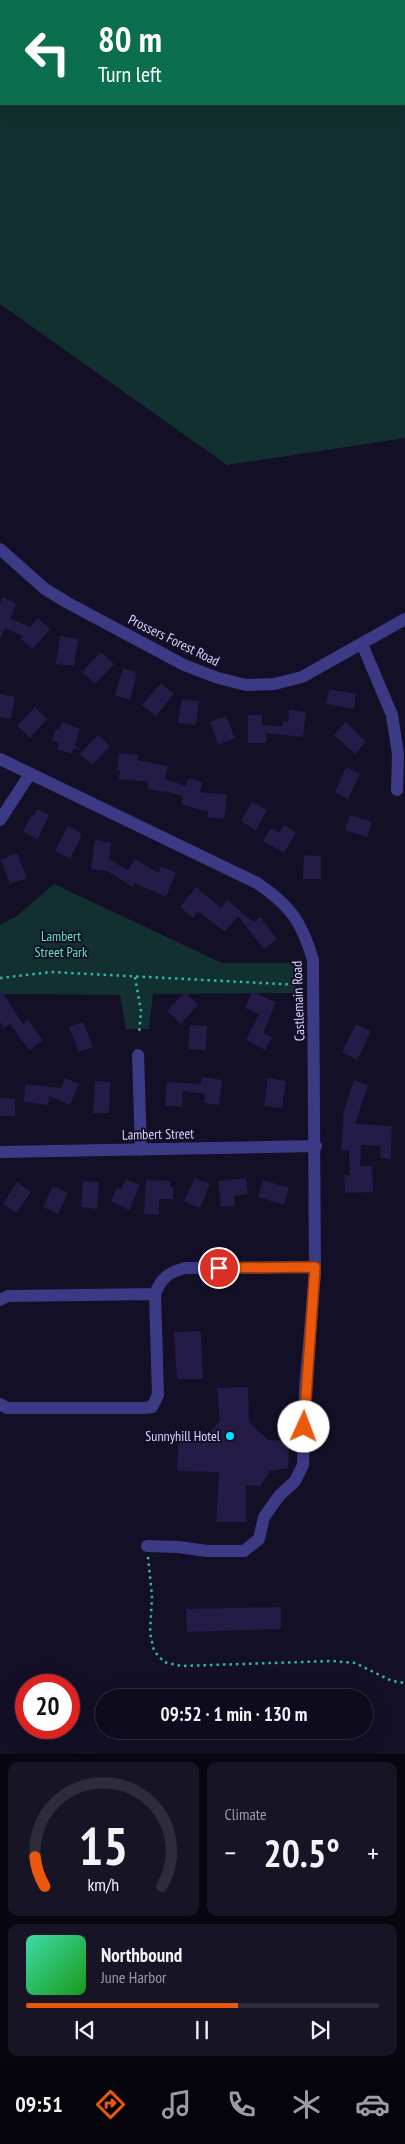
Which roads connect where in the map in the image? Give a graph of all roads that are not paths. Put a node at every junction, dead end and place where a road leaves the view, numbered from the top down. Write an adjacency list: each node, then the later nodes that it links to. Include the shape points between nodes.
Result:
1 (0, 548): 3 (street, Prossers Forest Road, via 56,596 162,654 218,678 246,685 289,681 316,671)
2 (405, 620): 3 (street, Prossers Forest Road)
3 (362, 644): 6 (street, via 392,715 397,746)
4 (0, 759): 5 (street, Castlemain Road)
5 (30, 774): 7 (street); 9 (street, Castlemain Road, via 257,884 278,897 295,918 306,936 313,960)
6 (397, 790)
7 (0, 820)
8 (138, 1055): 10 (street)
9 (316, 1146): 10 (street, Lambert Street); 12 (street, Castlemain Road)
10 (141, 1150): 11 (street, Lambert Street)
11 (0, 1152)
12 (315, 1270): 13 (street, via 184,1268 165,1276); 16 (street, Castlemain Road, via 305,1389 303,1466 295,1481 264,1517 259,1539 244,1551)
13 (155, 1294): 14 (street, via 8,1296); 15 (street, via 158,1395 152,1407 7,1408)
14 (0, 1300)
15 (0, 1404)
16 (147, 1546)

